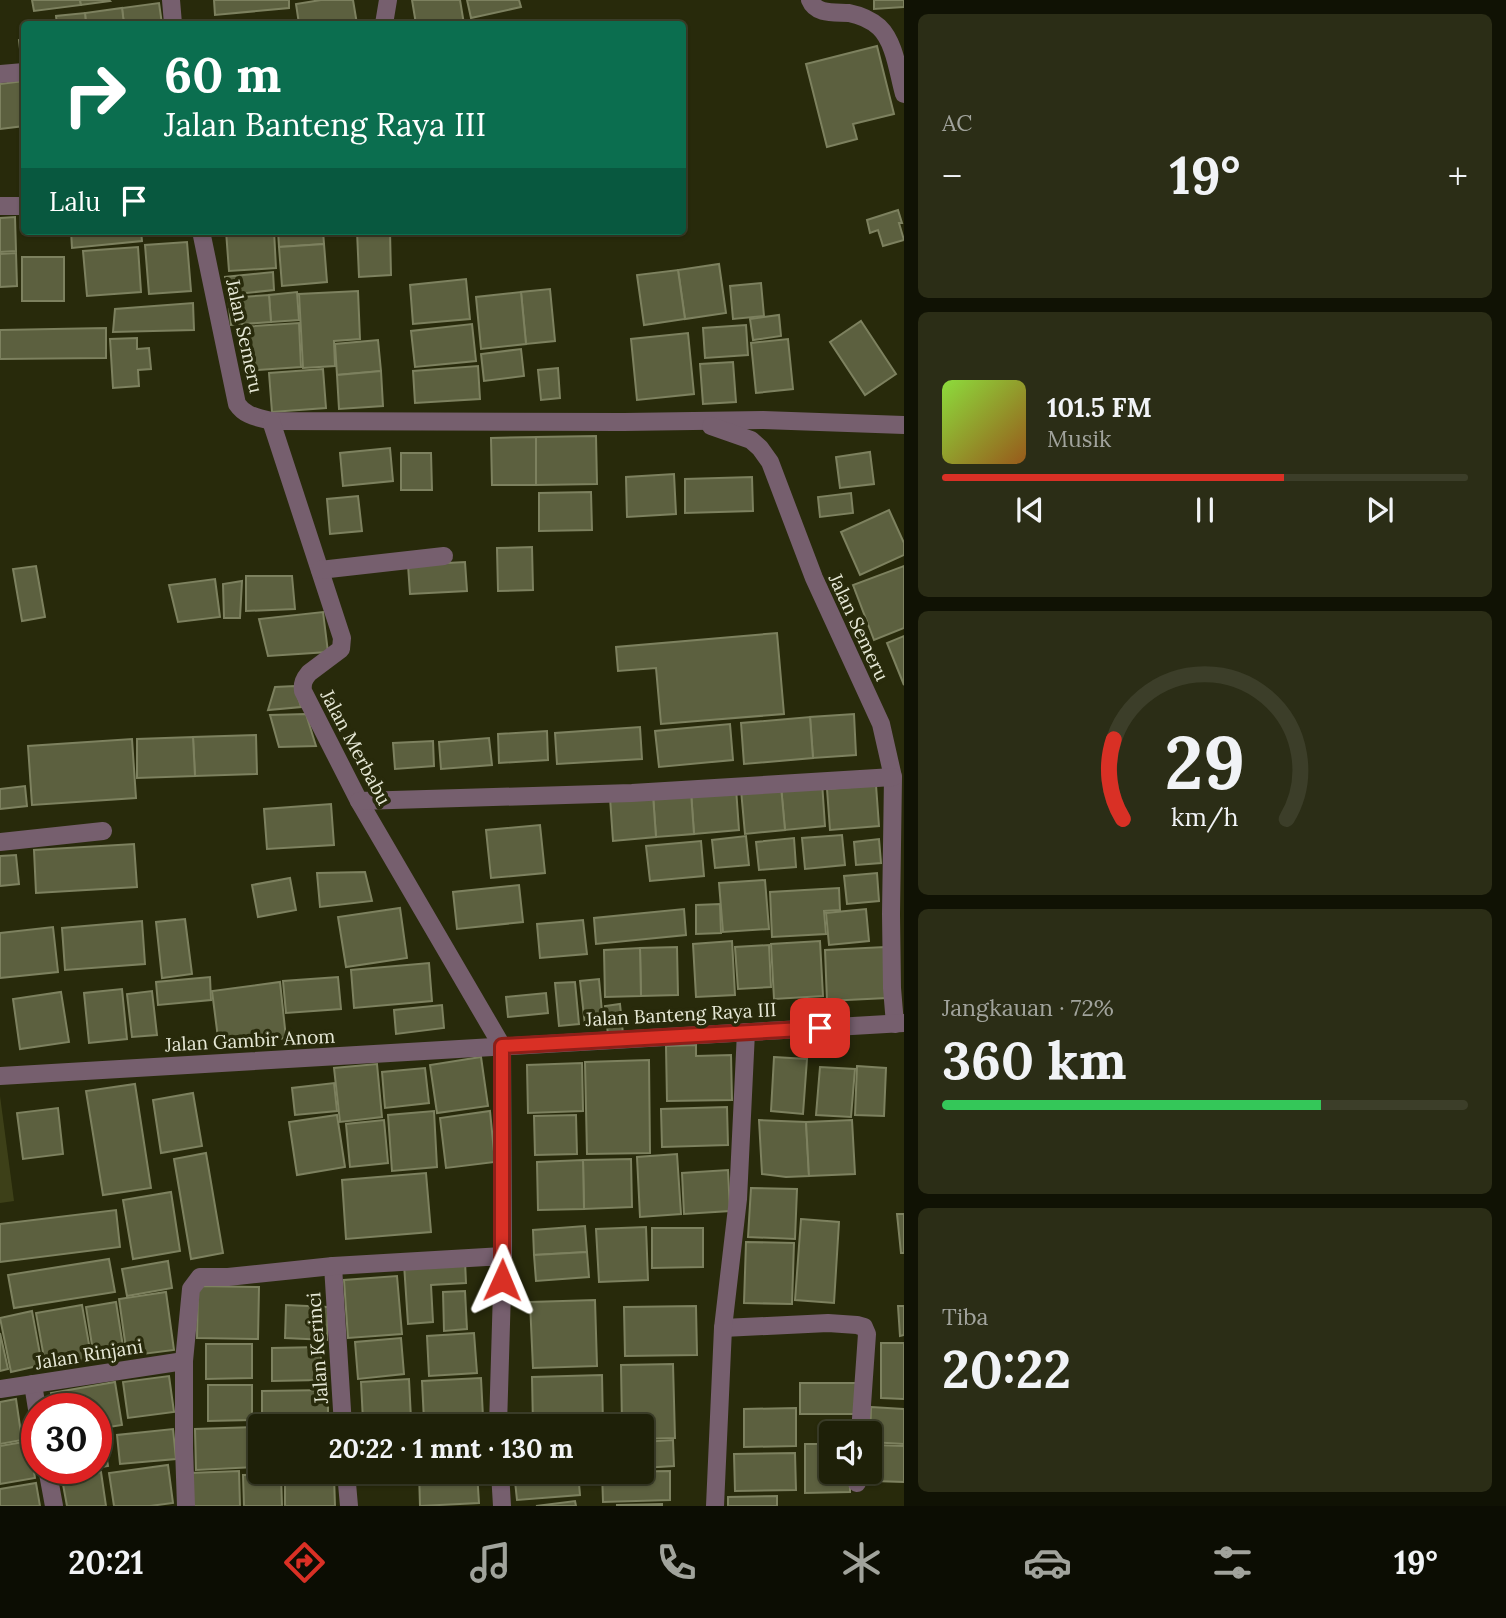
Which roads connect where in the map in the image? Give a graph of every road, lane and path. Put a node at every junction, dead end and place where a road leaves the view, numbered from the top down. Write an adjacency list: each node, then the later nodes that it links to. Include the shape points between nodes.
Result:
1 (170, 0): 4 (street)
2 (388, 0): 5 (street)
3 (810, 0): 8 (street, via 818,9 852,14 879,27 891,48)
4 (173, 21)
5 (384, 21)
6 (21, 72): 7 (street)
7 (0, 74)
8 (904, 94)
9 (0, 206): 10 (street)
10 (21, 206)
11 (202, 235): 12 (street, Jalan Semeru, via 237,404 249,415)
12 (271, 421): 13 (street, Jalan Semeru); 16 (street, Jalan Merbabu)
13 (698, 421): 14 (street, Jalan Semeru); 17 (street, Jalan Semeru, via 751,440 769,462 814,578 881,724)
14 (904, 425)
15 (444, 556): 16 (street)
16 (320, 570): 18 (street, Jalan Merbabu, via 342,644 305,677 303,691)
17 (893, 777): 18 (street, via 632,793); 21 (street, Jalan Semeru, via 892,988)
18 (359, 801): 23 (street, Jalan Merbabu)
19 (103, 831): 20 (street)
20 (0, 842)
21 (900, 1023): 22 (street, Jalan Banteng Raya III)
22 (746, 1032): 23 (street, Jalan Banteng Raya III); 27 (street, via 738,1199)
23 (502, 1046): 24 (street, Jalan Gambir Anom); 25 (street)
24 (0, 1076)
25 (503, 1256): 26 (street); 33 (street)
26 (333, 1266): 28 (street, via 200,1278 191,1289); 32 (street, Jalan Kerinci)
27 (723, 1328): 34 (street, via 863,1327 867,1334); 42 (street)
28 (184, 1361): 29 (street, Jalan Rinjani); 39 (street)
29 (33, 1384): 30 (street, Jalan Rinjani); 31 (street)
30 (0, 1389)
31 (34, 1393)
32 (343, 1414)
33 (498, 1414)
34 (861, 1421)
35 (50, 1484): 38 (street)
36 (347, 1484): 40 (street)
37 (501, 1484): 41 (street)
38 (54, 1506)
39 (186, 1506)
40 (349, 1506)
41 (502, 1506)
42 (715, 1506)

